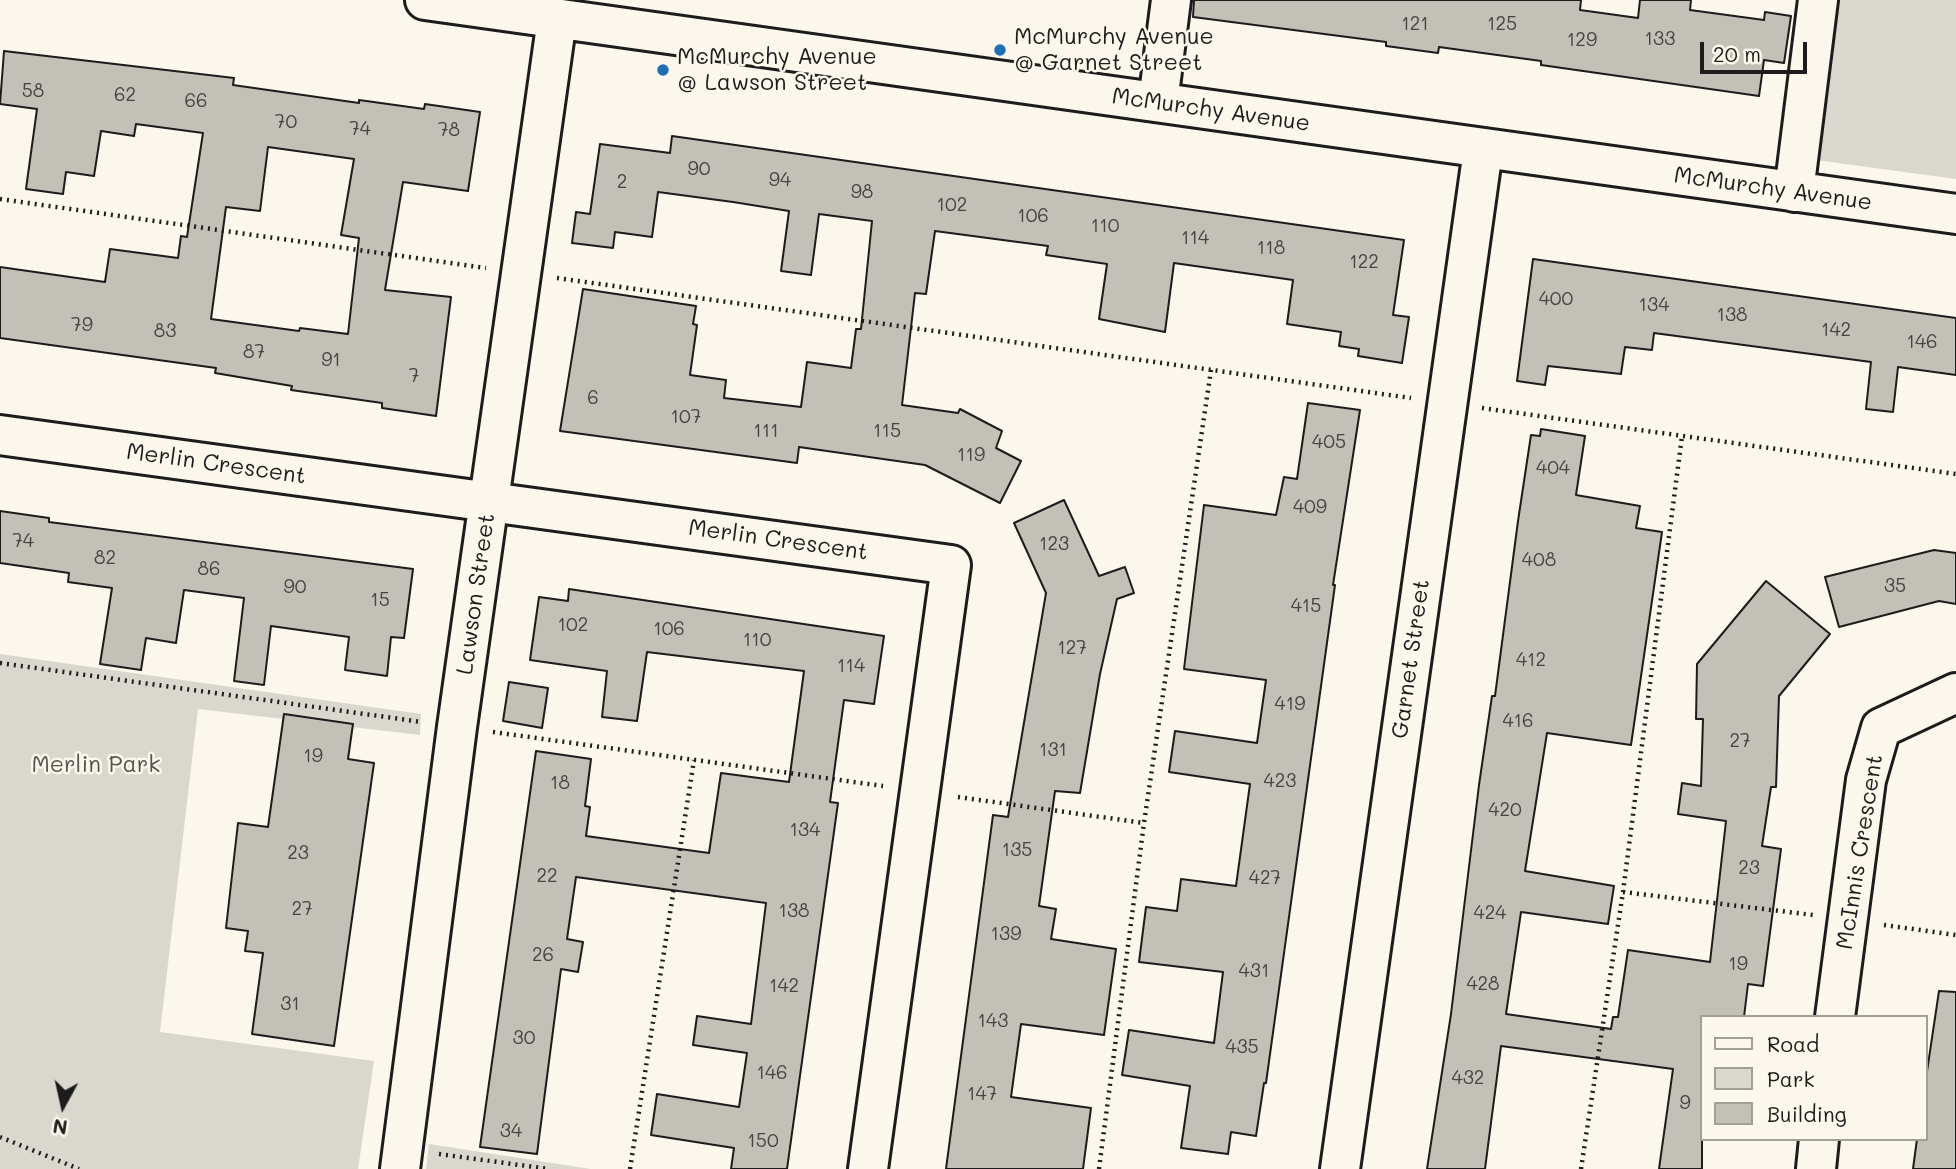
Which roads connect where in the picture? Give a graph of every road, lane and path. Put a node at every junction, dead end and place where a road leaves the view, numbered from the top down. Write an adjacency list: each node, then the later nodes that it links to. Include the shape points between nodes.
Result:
1 (425, 0): 4 (street, McMurchy Avenue)
2 (1171, 0): 5 (street)
3 (1818, 0): 7 (street)
4 (557, 19): 5 (street, McMurchy Avenue); 10 (street, Lawson Street)
5 (1158, 102): 6 (street, McMurchy Avenue)
6 (1483, 150): 7 (street, McMurchy Avenue); 12 (street, Garnet Street)
7 (1794, 192): 9 (street, McMurchy Avenue)
8 (0, 200): 10 (path)
9 (1956, 214)
10 (522, 273): 11 (path); 16 (street, Lawson Street)
11 (1211, 370): 12 (path); 22 (path)
12 (1447, 403): 14 (path); 35 (street, Garnet Street)
13 (0, 435): 16 (street, Merlin Crescent)
14 (1682, 436): 15 (path); 23 (path)
15 (1956, 474)
16 (490, 500): 19 (street, Lawson Street); 21 (street, Merlin Crescent, via 951,565)
17 (0, 663): 19 (path)
18 (1956, 693): 24 (street, McInnis Crescent, via 1881,727 1866,780)
19 (457, 727): 20 (path); 29 (street, Lawson Street)
20 (694, 760): 21 (path); 32 (path)
21 (920, 792): 22 (path); 33 (street, Merlin Crescent)
22 (1144, 823): 34 (path)
23 (1623, 892): 24 (path); 36 (path)
24 (1848, 920): 25 (path); 26 (street, McInnis Crescent)
25 (1956, 934)
26 (1835, 1015)
27 (0, 1137): 30 (path)
28 (1819, 1141): 37 (street)
29 (401, 1159): 31 (path)
30 (79, 1169)
31 (549, 1169)
32 (630, 1169)
33 (868, 1169)
34 (1099, 1169)
35 (1340, 1169)
36 (1581, 1169)
37 (1816, 1169)

